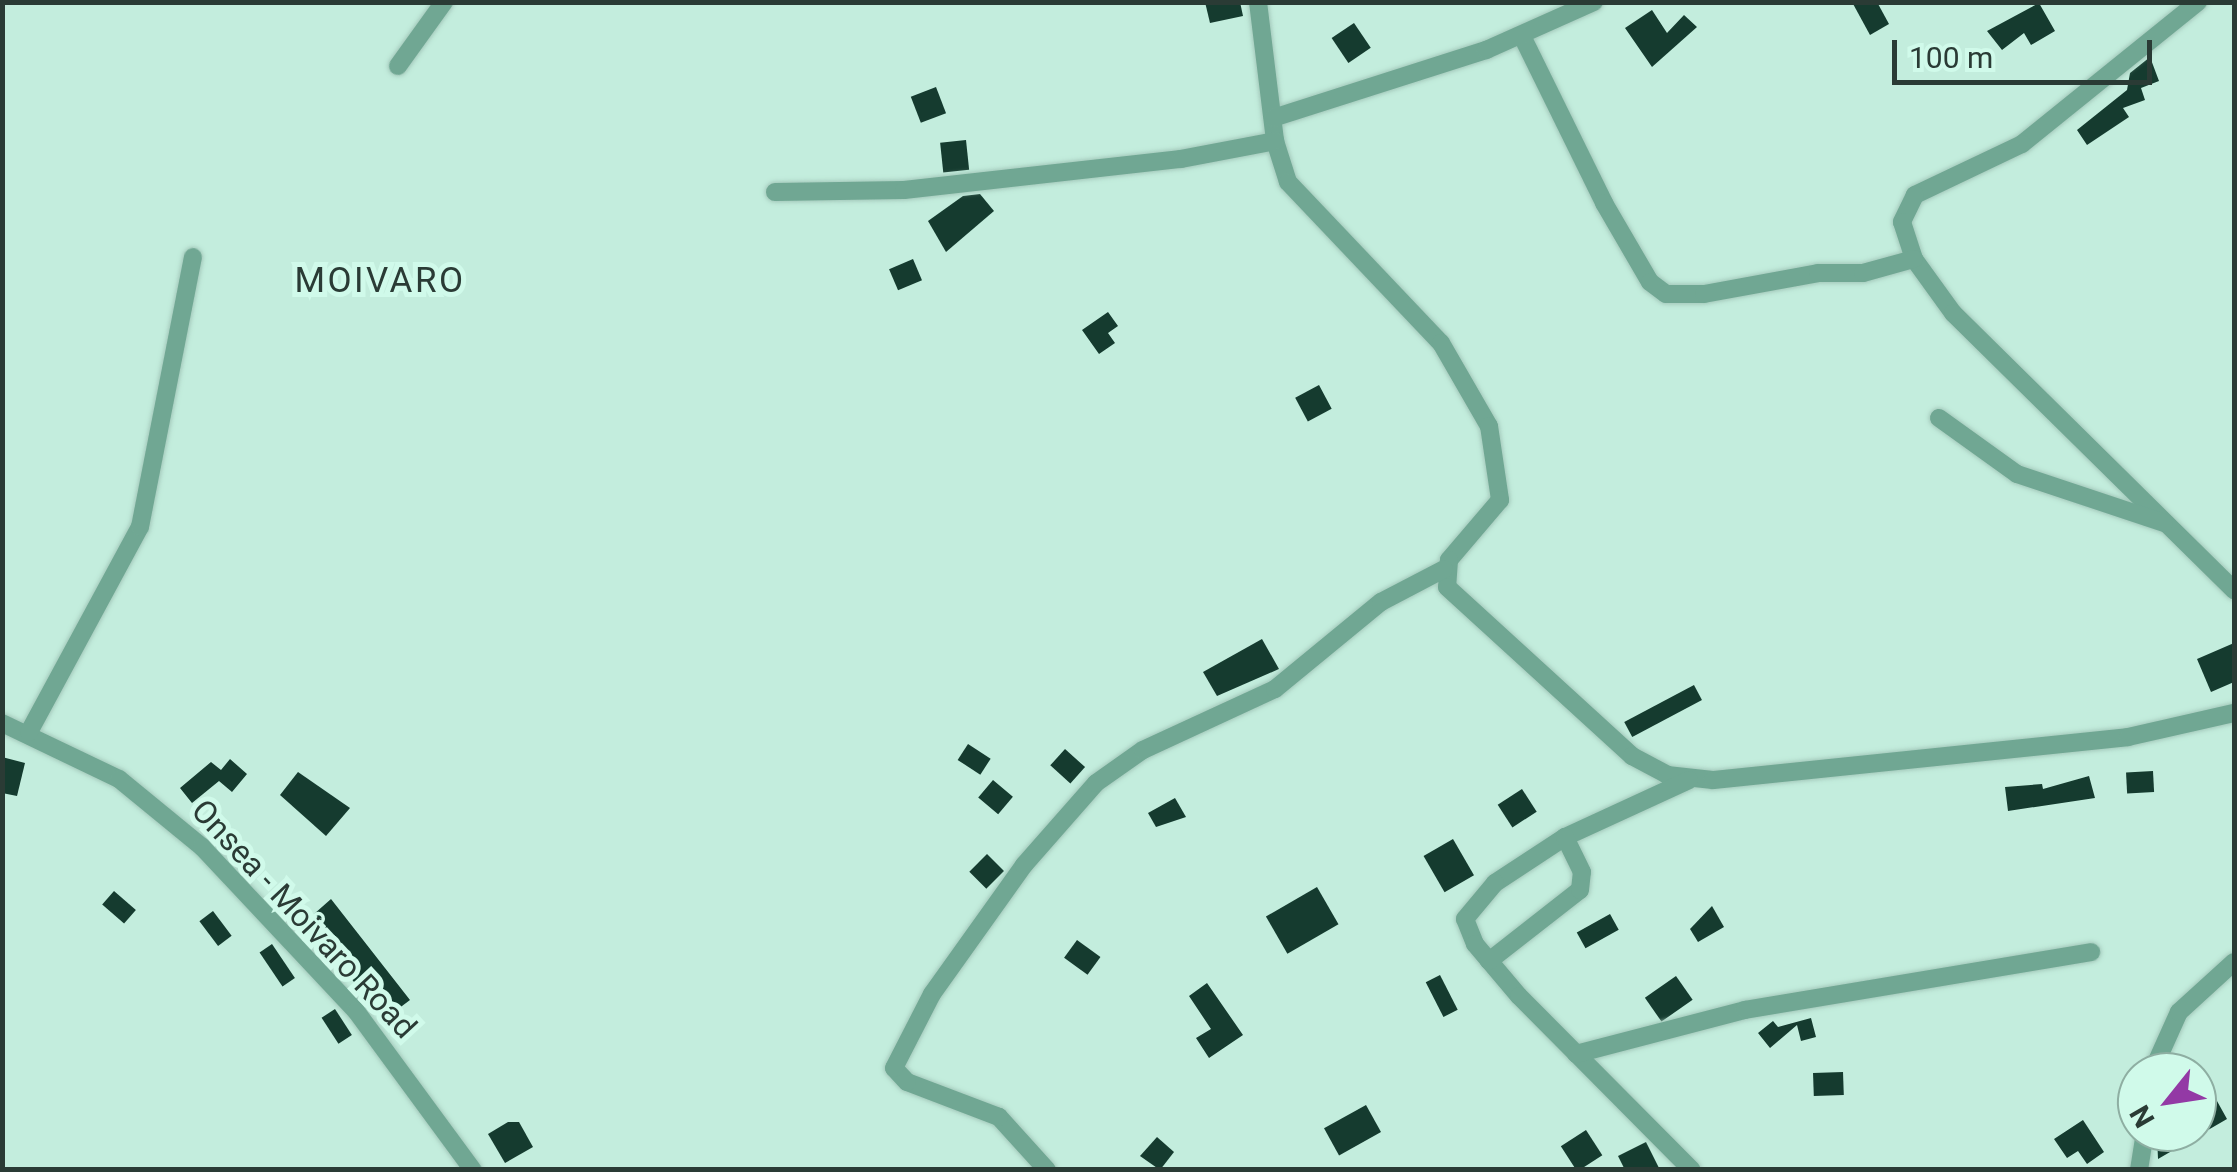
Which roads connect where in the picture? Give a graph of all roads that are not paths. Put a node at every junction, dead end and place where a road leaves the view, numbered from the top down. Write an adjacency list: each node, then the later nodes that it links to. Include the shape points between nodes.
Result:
1 (444, 2): 6 (street)
2 (1258, 2): 7 (street)
3 (1594, 2): 5 (street)
4 (2198, 2): 11 (street, via 2022,144 1915,196 1902,222)
5 (1522, 36): 7 (street); 11 (street, via 1604,203 1650,282 1666,294 1704,294 1818,272 1863,274)
6 (398, 66)
7 (1273, 118): 8 (street)
8 (1275, 141): 9 (street, via 1181,159 904,190); 14 (street, via 1300,200 1441,343 1489,426 1500,500)
9 (775, 192)
10 (193, 256): 18 (street, via 140,527)
11 (1914, 259): 13 (street, via 1975,338)
12 (1939, 418): 13 (street, via 2017,474)
13 (2164, 523): 15 (street)
14 (1444, 569): 19 (street, via 1452,594 1618,744 1650,768); 27 (street, via 1381,602 1275,689 1144,750 1096,783 1024,865 932,994 894,1068 907,1082 999,1118)
15 (2234, 590)
16 (2234, 713): 19 (street, via 2128,738)
17 (2, 723): 18 (street, Onsea - Moivaro Road)
18 (29, 732): 26 (street, Onsea - Moivaro Road, via 119,779 202,847 356,1011)
19 (1689, 780): 20 (street)
20 (1565, 837): 22 (street, via 1582,872 1580,890); 22 (street, via 1495,883 1468,910 1468,934)
21 (2090, 952): 25 (street, via 1728,1014)
22 (1489, 962): 25 (street)
23 (2234, 962): 24 (street, via 2179,1012)
24 (2161, 1052)
25 (1576, 1054): 28 (street)
26 (473, 1170)
27 (1047, 1170)
28 (1692, 1170)

